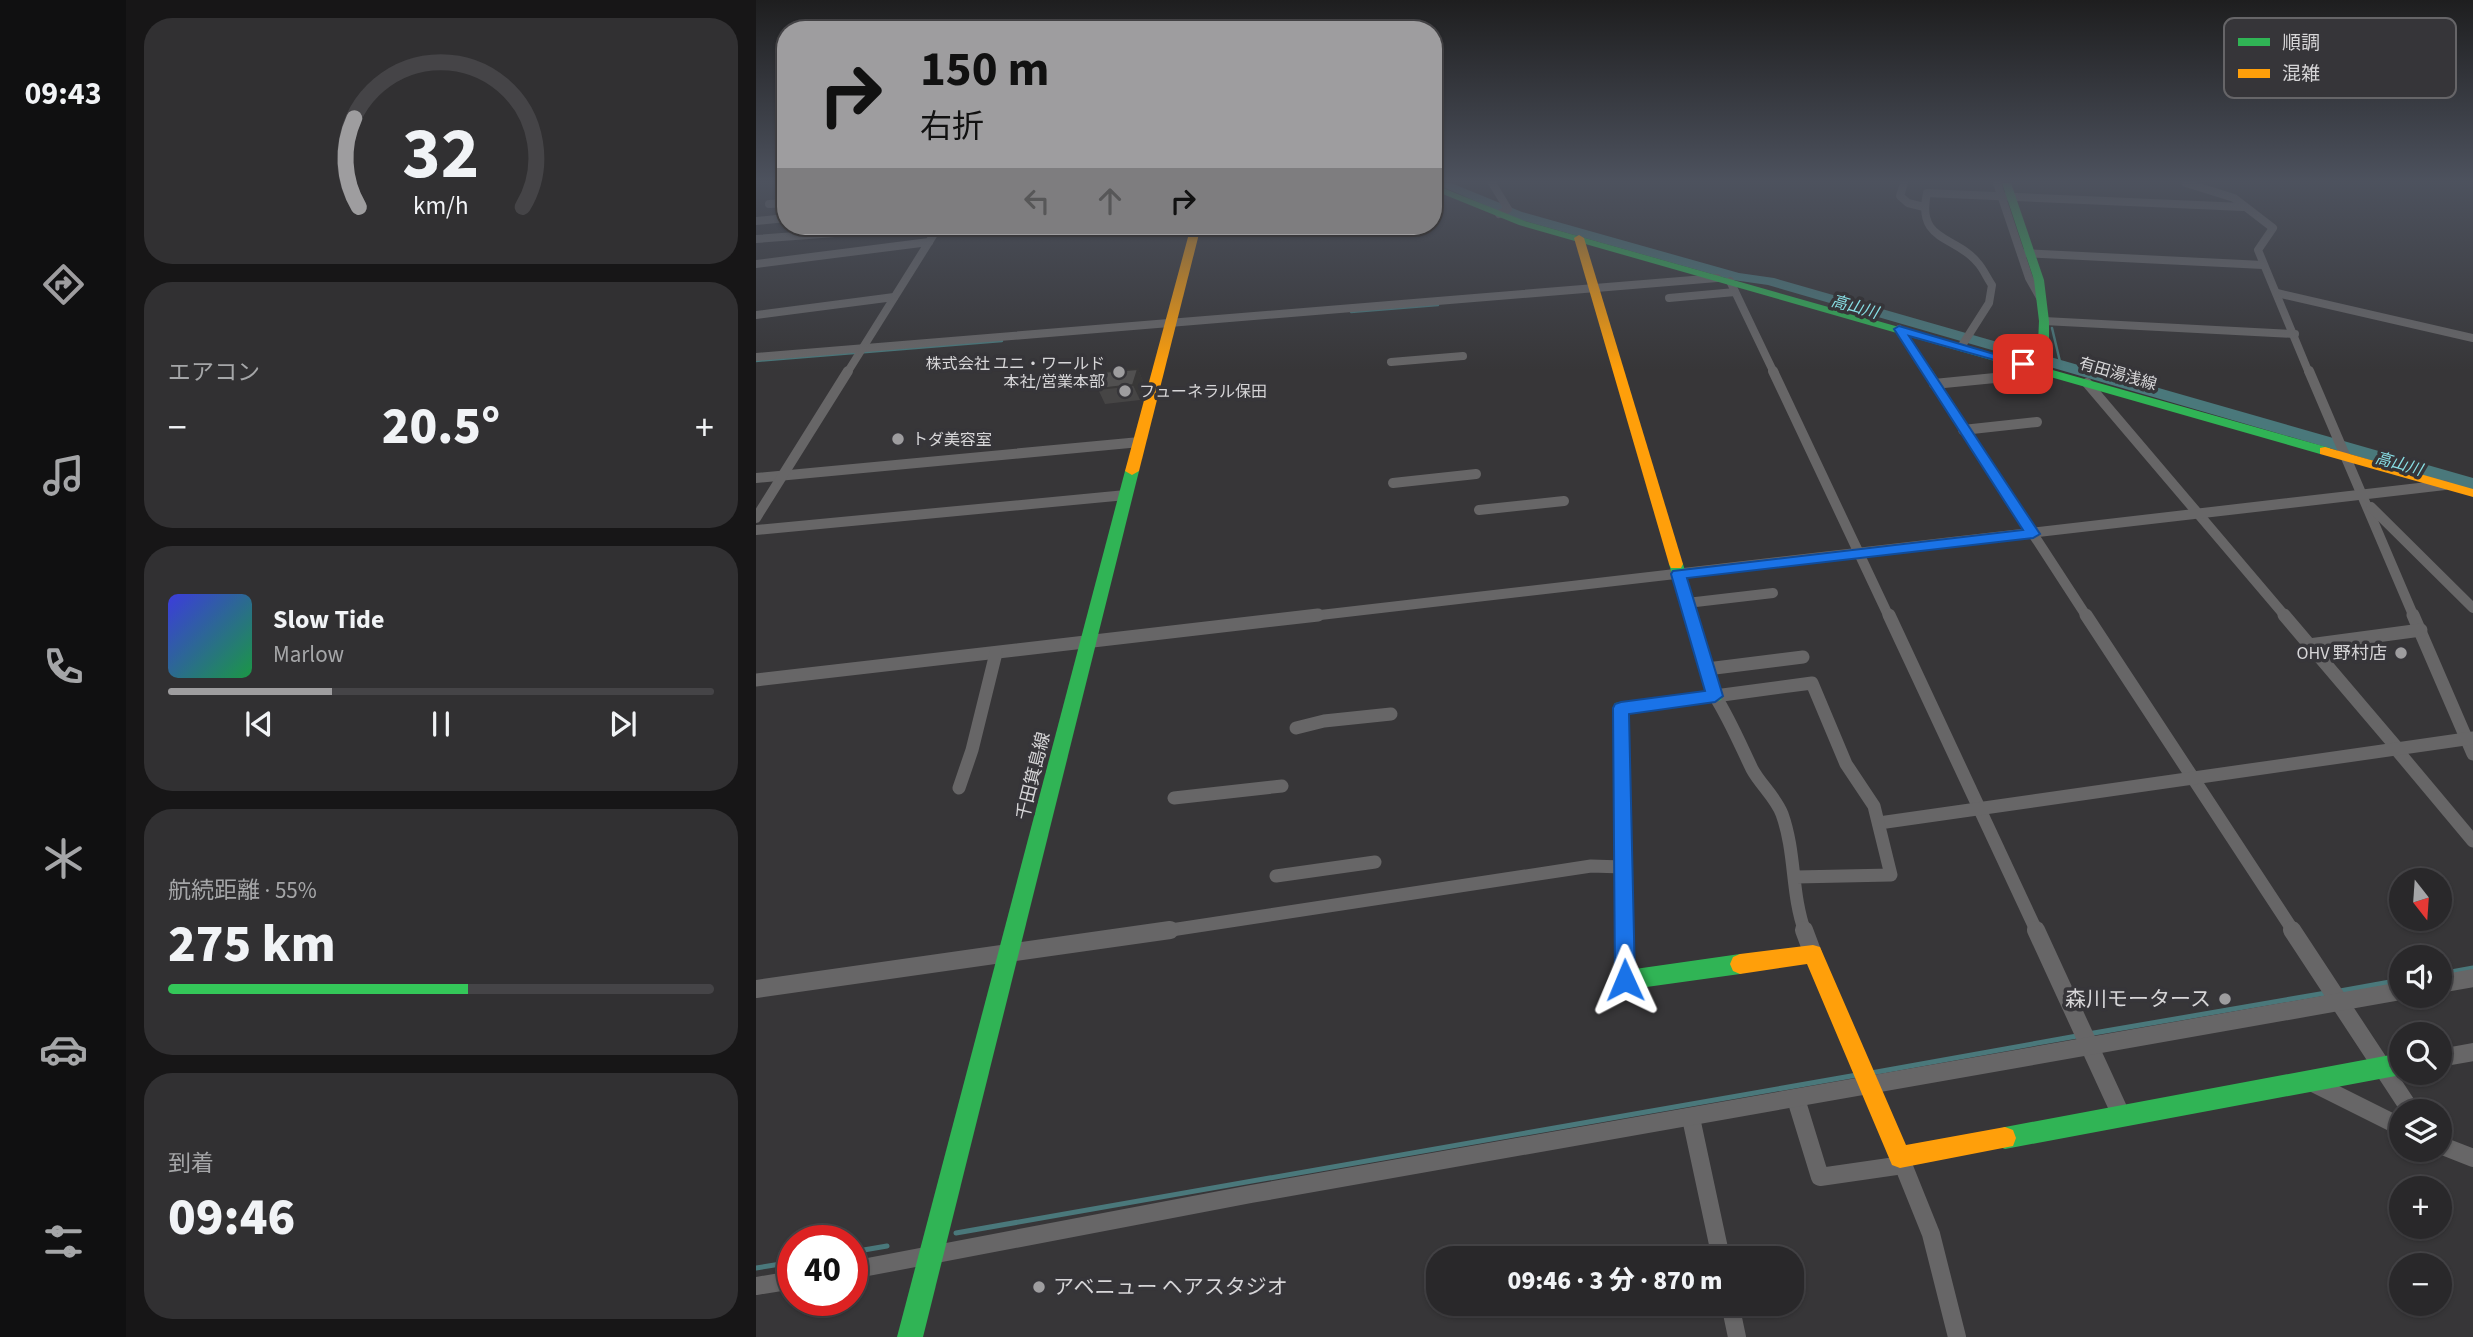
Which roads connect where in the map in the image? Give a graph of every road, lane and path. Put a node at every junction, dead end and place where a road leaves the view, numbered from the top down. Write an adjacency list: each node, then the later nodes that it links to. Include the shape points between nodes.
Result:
1 (902, 245): 10 (street)
2 (927, 245): 15 (street)
3 (1191, 245): 19 (main road, 千田箕島線)
4 (1581, 245): 13 (main road)
5 (1603, 245): 12 (main road, 有田湯浅線)
6 (1954, 245): 23 (street, via 1978,262 1992,285 1989,303)
7 (2022, 245): 9 (main road)
8 (2261, 245): 11 (street, via 2258,250)
9 (2025, 254): 11 (street); 18 (main road, via 2042,301)
10 (756, 264)
11 (2263, 265): 14 (street)
12 (1727, 284): 13 (street); 16 (street); 20 (main road, 有田湯浅線); 50 (street)
13 (1594, 288): 19 (street); 51 (main road)
14 (2277, 293): 21 (street); 22 (street)
15 (894, 297): 17 (street); 24 (street)
16 (1669, 298)
17 (756, 315)
18 (2044, 321): 21 (street); 28 (main road)
19 (1170, 326): 24 (street); 34 (main road, 千田箕島線)
20 (1899, 329): 23 (main road, 有田湯浅線); 31 (street)
21 (2295, 334): 35 (street)
22 (2473, 338)
23 (1961, 346): 28 (main road, 有田湯浅線)
24 (860, 349): 26 (street); 37 (street)
25 (1463, 356): 27 (street)
26 (756, 357)
27 (1391, 362)
28 (2043, 364): 30 (main road, 有田湯浅線)
29 (2005, 377): 31 (street)
30 (2087, 383): 35 (main road, 有田湯浅線); 46 (street)
31 (1934, 384): 33 (street)
32 (2037, 422): 33 (street)
33 (1963, 430): 49 (street)
34 (1140, 442): 37 (street); 42 (main road, 千田箕島線)
35 (2345, 453): 40 (main road, 有田湯浅線); 43 (street)
36 (1476, 474): 39 (street)
37 (783, 475): 38 (street); 47 (street)
38 (756, 478)
39 (1393, 483)
40 (2445, 485): 41 (main road, 有田湯浅線); 43 (street)
41 (2473, 493)
42 (1126, 495): 48 (street); 56 (main road, 千田箕島線)
43 (2365, 499): 46 (street); 53 (street); 55 (street)
44 (1564, 501): 45 (street)
45 (1479, 510)
46 (2198, 515): 49 (street); 57 (street)
47 (756, 518)
48 (756, 530)
49 (2033, 534): 50 (street); 68 (street)
50 (1859, 553): 51 (street); 72 (street)
51 (1678, 574): 54 (main road); 56 (street)
52 (1773, 593): 54 (street)
53 (2470, 602)
54 (1687, 604): 60 (main road)
55 (2421, 630): 57 (street); 65 (street)
56 (1087, 643): 58 (street); 79 (main road, 千田箕島線)
57 (2309, 645): 66 (street)
58 (996, 653): 61 (street); 70 (street)
59 (1804, 657): 60 (street)
60 (1707, 669): 62 (main road)
61 (756, 680)
62 (1715, 696): 73 (street, via 1812,683 1846,764); 76 (main road, via 1621,708); 78 (street, via 1734,726 1752,770 1781,812)
63 (1391, 714): 64 (street)
64 (1296, 728)
65 (2470, 738): 66 (street); 67 (street)
66 (2397, 749): 68 (street); 74 (street)
67 (2473, 754)
68 (2193, 778): 72 (street); 85 (street)
69 (1282, 786): 71 (street)
70 (959, 788)
71 (1174, 798)
72 (1981, 810): 73 (street); 86 (street)
73 (1879, 823): 78 (street, via 1891,875)
74 (2473, 841)
75 (1375, 862): 77 (street)
76 (1623, 867): 79 (street, via 1591,866); 80 (main road, via 1625,980)
77 (1276, 876)
78 (1796, 877): 80 (street, via 1798,912)
79 (1008, 952): 83 (street); 102 (main road, 千田箕島線)
80 (1813, 954): 92 (main road)
81 (2473, 978): 82 (street)
82 (2452, 982)
83 (756, 989)
84 (2389, 993): 85 (street)
85 (2342, 1002): 86 (street); 90 (street)
86 (2090, 1045): 92 (street); 95 (street)
87 (2473, 1052): 88 (street)
88 (2452, 1056)
89 (2389, 1066): 90 (main road)
90 (2383, 1067): 91 (main road); 94 (street)
91 (2310, 1082): 95 (main road); 97 (street)
92 (1869, 1086): 93 (street); 100 (main road)
93 (1796, 1099): 96 (street); 100 (street, via 1820,1177)
94 (2403, 1099)
95 (2122, 1117): 100 (main road)
96 (1691, 1118): 101 (street); 102 (street, via 1251,1194)
97 (2389, 1121)
98 (2452, 1150): 99 (street)
99 (2473, 1158)
100 (1901, 1161): 109 (street, via 1931,1234)
101 (1718, 1246)
102 (930, 1256): 103 (street); 107 (main road, 千田箕島線)
103 (868, 1267)
104 (777, 1283): 105 (street)
105 (756, 1286)
106 (1733, 1316): 108 (street)
107 (910, 1337)
108 (1737, 1337)
109 (1957, 1337)

